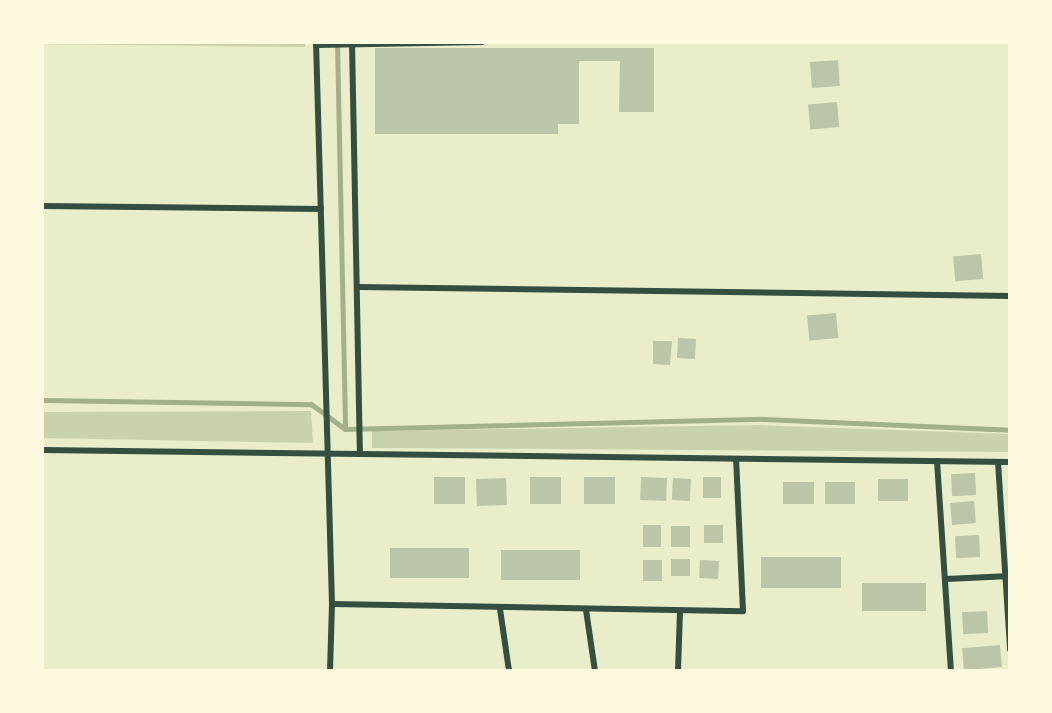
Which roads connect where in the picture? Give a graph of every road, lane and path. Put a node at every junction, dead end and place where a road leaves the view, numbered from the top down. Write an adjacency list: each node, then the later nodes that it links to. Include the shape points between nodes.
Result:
1 (482, 42): 2 (street)
2 (352, 43): 3 (street); 6 (street)
3 (316, 44): 5 (street)
4 (42, 206): 5 (street)
5 (321, 209): 9 (street)
6 (357, 287): 7 (street); 10 (street)
7 (1010, 296)
8 (42, 450): 9 (street)
9 (328, 454): 10 (street); 17 (street)
10 (360, 454): 11 (street)
11 (736, 459): 12 (street); 20 (street, via 743,611)
12 (937, 461): 13 (street); 16 (street)
13 (998, 462): 14 (street); 15 (street)
14 (1010, 462)
15 (1008, 576): 16 (street); 21 (street)
16 (946, 579): 26 (street)
17 (332, 604): 18 (street); 22 (street)
18 (500, 609): 19 (street); 23 (street)
19 (586, 610): 20 (street); 24 (street)
20 (680, 612): 25 (street)
21 (1010, 650)
22 (330, 671)
23 (509, 671)
24 (596, 671)
25 (678, 671)
26 (951, 671)

